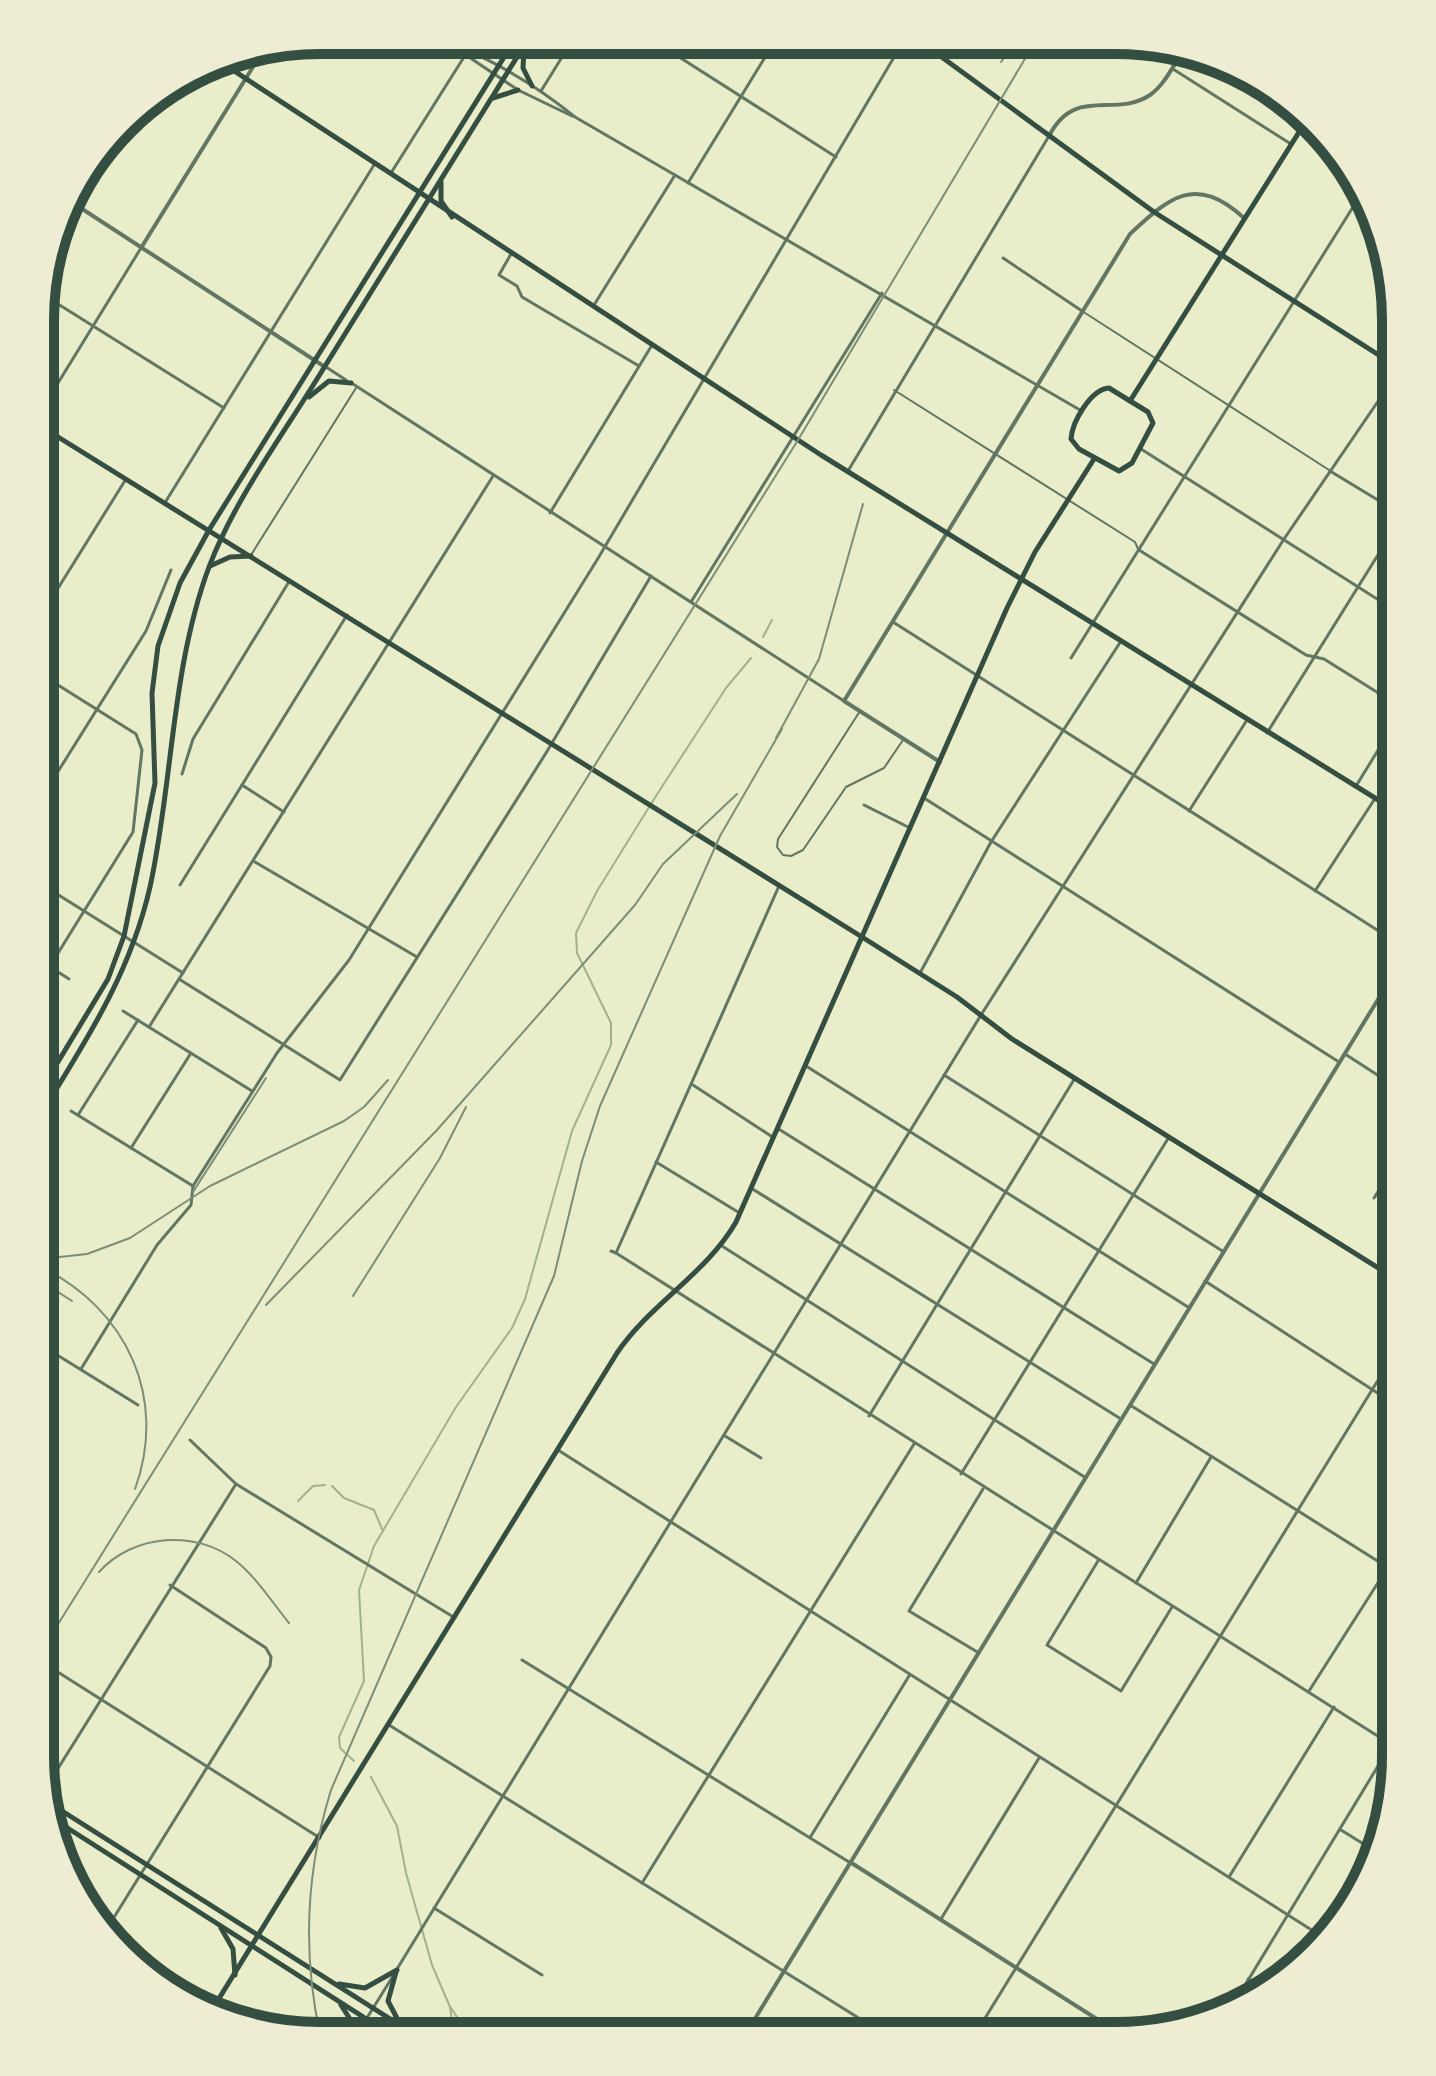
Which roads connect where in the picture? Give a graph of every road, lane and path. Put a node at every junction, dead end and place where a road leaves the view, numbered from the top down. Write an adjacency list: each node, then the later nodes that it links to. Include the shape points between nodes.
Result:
1 (460, 54): 11 (street)
2 (473, 54): 14 (street)
3 (506, 54): 14 (main road)
4 (519, 54): 17 (main road)
5 (525, 54): 21 (main road, via 523,68)
6 (564, 54): 23 (street)
7 (675, 54): 24 (street)
8 (767, 54): 24 (street)
9 (896, 54): 30 (street)
10 (937, 54): 28 (main road)
11 (464, 57): 18 (street); 32 (street)
12 (1177, 61): 16 (street)
13 (256, 62): 19 (street)
14 (498, 66): 17 (street); 18 (main road)
15 (232, 69): 19 (main road)
16 (1172, 69): 28 (street, via 1148,96 1074,109); 29 (street)
17 (508, 72): 20 (main road); 21 (street)
18 (493, 75): 20 (street); 36 (main road)
19 (246, 78): 31 (main road); 44 (street)
20 (503, 81): 22 (street); 25 (main road)
21 (532, 86): 23 (street)
22 (518, 90): 25 (main road); 26 (street)
23 (541, 91): 26 (street)
24 (741, 95): 30 (street); 35 (street)
25 (492, 98): 34 (main road)
26 (575, 117): 33 (street)
27 (1301, 129): 29 (main road)
28 (1049, 136): 40 (main road); 53 (street)
29 (1291, 144): 42 (main road)
30 (836, 157): 43 (street)
31 (374, 165): 32 (main road); 55 (street)
32 (390, 175): 36 (main road)
33 (675, 175): 35 (street); 51 (street)
34 (443, 177): 37 (main road); 41 (main road, via 440,196)
35 (688, 183): 43 (street)
36 (418, 194): 37 (main road); 58 (main road)
37 (427, 201): 41 (main road); 61 (main road)
38 (1355, 203): 49 (street)
39 (79, 207): 44 (street)
40 (1154, 212): 42 (street, via 1192,192); 46 (main road); 52 (street, via 1130,234)
41 (452, 217): 45 (main road)
42 (1244, 218): 46 (main road)
43 (788, 240): 48 (street); 62 (street)
44 (141, 248): 54 (street); 55 (street)
45 (511, 254): 51 (main road); 60 (street, via 499,275 517,286 522,297)
46 (1221, 256): 49 (main road); 59 (main road)
47 (1003, 258): 52 (street)
48 (882, 293): 53 (street); 74 (street)
49 (1292, 301): 57 (main road); 69 (street)
50 (55, 302): 54 (street)
51 (593, 307): 56 (main road)
52 (1082, 311): 59 (lane); 63 (street)
53 (936, 324): 63 (street); 66 (street)
54 (93, 327): 65 (street); 71 (street)
55 (271, 332): 58 (street); 71 (street)
56 (652, 345): 60 (street); 62 (main road)
57 (1382, 357)
58 (315, 360): 61 (street); 87 (main road)
59 (1155, 360): 68 (main road); 69 (lane)
60 (639, 366): 86 (street)
61 (325, 367): 64 (street); 70 (main road)
62 (706, 379): 74 (main road); 91 (street)
63 (1037, 383): 72 (street); 76 (street)
64 (354, 385): 70 (main road, via 325,383); 80 (street); 94 (lane)
65 (54, 390)
66 (894, 390): 76 (lane); 78 (street)
67 (1382, 395): 79 (street)
68 (1130, 401): 72 (main road, via 1104,388); 75 (main road, via 1153,420)
69 (1228, 405): 79 (lane); 81 (street)
70 (300, 406): 89 (main road)
71 (224, 408): 85 (street)
72 (1083, 412): 77 (main road, via 1071,439)
73 (54, 437): 82 (main road)
74 (794, 437): 78 (main road); 102 (street)
75 (1141, 449): 77 (main road, via 1124,470 1111,470); 81 (street)
76 (994, 453): 83 (lane); 88 (street)
77 (1094, 459): 83 (main road)
78 (848, 471): 88 (main road)
79 (1330, 471): 84 (street); 90 (street)
80 (493, 476): 86 (street); 109 (street)
81 (1184, 476): 90 (street); 93 (street)
82 (126, 479): 85 (main road); 101 (street)
83 (1068, 499): 93 (lane, via 1135,542); 98 (main road)
84 (1382, 502)
85 (164, 504): 87 (main road)
86 (550, 513): 91 (street)
87 (209, 530): 89 (main road); 147 (main road, via 180,583 158,646 152,693 155,783)
88 (947, 533): 98 (main road); 106 (street)
89 (222, 537): 94 (main road); 95 (main road)
90 (1284, 539): 100 (street); 104 (street)
91 (605, 547): 97 (street); 145 (street)
92 (1382, 549): 100 (street)
93 (1139, 550): 104 (street); 107 (street)
94 (251, 556): 95 (main road, via 230,557); 99 (main road)
95 (210, 566): 149 (main road, via 187,652 150,886)
96 (171, 570): 117 (street, via 146,631)
97 (651, 576): 102 (street); 150 (street)
98 (1021, 578): 107 (main road); 112 (main road)
99 (290, 580): 105 (main road); 125 (street, via 193,739)
100 (1358, 587): 103 (street); 110 (street)
101 (54, 595)
102 (691, 602): 116 (street)
103 (1382, 602)
104 (1238, 613): 110 (street); 114 (street)
105 (347, 615): 109 (main road); 128 (street)
106 (893, 622): 112 (street); 116 (street)
107 (1092, 623): 108 (main road); 111 (street)
108 (1121, 641): 114 (main road); 120 (street)
109 (390, 642): 135 (street); 140 (main road)
110 (1315, 657): 115 (street); 121 (street)
111 (1071, 658)
112 (977, 676): 120 (street); 124 (main road)
113 (54, 682): 117 (street)
114 (1192, 685): 119 (main road); 126 (street)
115 (1382, 696)
116 (844, 701): 118 (street)
117 (97, 708): 127 (street); 144 (street, via 136,734 142,750 133,832)
118 (860, 711): 122 (street); 122 (lane, via 778,839 783,855 803,850 846,786 884,768)
119 (1247, 720): 121 (main road); 134 (street)
120 (1065, 733): 126 (street); 137 (street)
121 (1267, 733): 129 (main road)
122 (904, 739): 124 (street)
123 (1382, 744): 129 (street)
124 (940, 762): 130 (main road)
125 (182, 774)
126 (1133, 777): 134 (street); 141 (street)
127 (54, 778)
128 (242, 785): 135 (street); 139 (street)
129 (1355, 787): 131 (main road)
130 (924, 798): 136 (main road); 137 (street)
131 (1374, 800): 132 (main road); 142 (street)
132 (1382, 804)
133 (864, 805): 136 (street)
134 (1189, 811): 142 (street)
135 (284, 812): 138 (street)
136 (910, 828): 148 (main road)
137 (991, 842): 141 (street); 154 (street)
138 (254, 861): 145 (street); 153 (street)
139 (180, 885)
140 (779, 886): 148 (main road); 171 (street)
141 (1063, 887): 159 (street); 165 (street)
142 (1315, 891): 146 (street)
143 (54, 892): 144 (street)
144 (84, 911): 147 (street); 151 (street)
145 (369, 928): 150 (street); 162 (street)
146 (1382, 933)
147 (124, 936): 149 (street); 167 (main road, via 108,979)
148 (862, 937): 154 (main road); 166 (main road)
149 (134, 942): 153 (street); 173 (main road, via 96,1026)
150 (417, 957): 162 (street, via 340,1080)
151 (54, 960)
152 (54, 969): 155 (street)
153 (183, 973): 156 (street)
154 (920, 974): 159 (main road)
155 (69, 979)
156 (179, 979): 161 (street); 162 (street)
157 (1382, 994): 164 (street)
158 (123, 1011): 160 (street)
159 (981, 1015): 168 (street); 169 (main road)
160 (138, 1020): 161 (street); 175 (street)
161 (149, 1027): 163 (street)
162 (285, 1045): 172 (street)
163 (191, 1053): 172 (street); 181 (street)
164 (1345, 1054): 165 (street); 170 (street)
165 (1340, 1062): 188 (street)
166 (806, 1066): 176 (main road); 177 (street)
167 (54, 1068)
168 (944, 1075): 177 (street); 178 (street)
169 (1075, 1078): 178 (street); 179 (main road)
170 (1381, 1078)
171 (692, 1084): 180 (street); 182 (street)
172 (252, 1091): 183 (street)
173 (54, 1093)
174 (71, 1111): 175 (street)
175 (77, 1115): 181 (street)
176 (777, 1128): 180 (main road); 185 (street)
177 (910, 1131): 185 (street); 187 (street)
178 (1041, 1135): 187 (street); 189 (street)
179 (1169, 1137): 188 (main road); 189 (street)
180 (774, 1138): 186 (main road)
181 (131, 1148): 183 (street)
182 (656, 1162): 191 (street); 199 (street, via 613,1252)
183 (193, 1186): 209 (street, via 191,1205 157,1245)
184 (1381, 1186): 190 (street)
185 (875, 1187): 192 (street); 194 (street)
186 (751, 1188): 191 (main road); 192 (street)
187 (1005, 1192): 194 (street); 195 (street)
188 (1259, 1193): 196 (street); 197 (main road)
189 (1133, 1195): 195 (street); 196 (street)
190 (1374, 1198)
191 (741, 1214): 193 (main road)
192 (842, 1244): 200 (street); 201 (street)
193 (722, 1246): 199 (main road); 200 (street)
194 (971, 1247): 201 (street); 202 (street)
195 (1099, 1251): 202 (street); 203 (street)
196 (1224, 1252): 198 (street)
197 (1381, 1270)
198 (1205, 1281): 203 (street); 211 (street)
199 (674, 1291): 205 (street); 221 (main road, via 631,1334)
200 (807, 1301): 205 (street); 206 (street)
201 (937, 1304): 206 (street); 207 (street)
202 (1064, 1307): 207 (street); 208 (street)
203 (1189, 1308): 208 (street)
204 (54, 1352): 209 (street)
205 (774, 1355): 215 (street); 218 (street)
206 (903, 1360): 215 (street); 216 (street)
207 (1029, 1364): 216 (street); 217 (street)
208 (1155, 1364): 214 (street)
209 (81, 1369): 213 (street)
210 (1381, 1375): 211 (street)
211 (1372, 1390): 212 (street); 228 (street)
212 (1381, 1396)
213 (138, 1405)
214 (1130, 1405): 217 (street); 222 (street)
215 (869, 1416): 220 (street)
216 (995, 1420): 224 (street); 225 (street)
217 (1122, 1420): 225 (street)
218 (725, 1436): 223 (street); 229 (street)
219 (190, 1440): 226 (street)
220 (914, 1444): 224 (street); 237 (street)
221 (558, 1450): 229 (street); 238 (main road)
222 (1211, 1457): 228 (street); 234 (street)
223 (761, 1458)
224 (961, 1474): 227 (street)
225 (1086, 1478): 230 (street)
226 (236, 1484): 235 (street); 238 (street)
227 (984, 1488): 230 (street); 240 (street, via 909,1611)
228 (1297, 1510): 232 (street); 239 (street)
229 (672, 1523): 237 (street); 244 (street)
230 (1053, 1532): 231 (street); 240 (street)
231 (1098, 1561): 234 (street); 236 (street, via 1047,1645 1121,1691)
232 (1381, 1564)
233 (1381, 1575): 245 (street)
234 (1136, 1583): 236 (street)
235 (170, 1585): 246 (street); 253 (street, via 258,1642 271,1657 265,1677)
236 (1172, 1607): 239 (street)
237 (810, 1612): 243 (street); 255 (street)
238 (455, 1618): 249 (main road)
239 (1219, 1636): 245 (street); 257 (street)
240 (979, 1653): 247 (street)
241 (522, 1660): 244 (street)
242 (54, 1670): 246 (street)
243 (909, 1676): 247 (street); 262 (street)
244 (570, 1690): 255 (street); 256 (street)
245 (1309, 1692): 248 (street)
246 (102, 1697): 253 (street); 254 (street)
247 (949, 1700): 251 (street); 264 (street)
248 (1334, 1707): 250 (street); 267 (street)
249 (389, 1725): 256 (street); 261 (main road)
250 (1381, 1738)
251 (1039, 1758): 257 (street); 271 (street)
252 (1381, 1765): 260 (street)
253 (208, 1767): 261 (street); 265 (street)
254 (55, 1773)
255 (708, 1774): 262 (street); 268 (street)
256 (503, 1797): 268 (street); 269 (street)
257 (1117, 1806): 267 (street); 277 (street)
258 (59, 1809): 265 (main road)
259 (64, 1826): 266 (main road)
260 (1341, 1830): 263 (street); 270 (street)
261 (320, 1838): 275 (main road)
262 (810, 1838): 264 (street)
263 (1366, 1846)
264 (850, 1862): 271 (street); 279 (street)
265 (147, 1865): 266 (street); 275 (main road)
266 (141, 1875): 272 (street); 273 (main road)
267 (1229, 1877): 270 (street)
268 (642, 1883): 279 (street)
269 (434, 1908): 278 (street); 281 (street)
270 (1288, 1915): 274 (street); 282 (street)
271 (941, 1920): 277 (street)
272 (112, 1921)
273 (218, 1924): 276 (main road); 280 (main road, via 233,1949)
274 (1316, 1932)
275 (260, 1935): 276 (main road); 283 (main road)
276 (254, 1946): 280 (main road); 286 (main road)
277 (1015, 1968): 297 (street); 298 (street)
278 (397, 1970): 283 (main road, via 365,1988); 288 (street); 294 (main road, via 388,2001)
279 (785, 1970): 295 (street); 296 (street)
280 (235, 1975): 287 (main road)
281 (542, 1975)
282 (1248, 1979): 284 (street); 285 (street)
283 (330, 1980): 288 (main road)
284 (1254, 1983)
285 (1241, 1991)
286 (332, 1996): 289 (main road); 290 (main road)
287 (217, 2002)
288 (373, 2008): 289 (street); 293 (main road)
289 (367, 2019): 291 (street); 292 (main road)
290 (349, 2022)
291 (365, 2022)
292 (372, 2022)
293 (396, 2022)
294 (400, 2022)
295 (753, 2022)
296 (866, 2022)
297 (982, 2022)
298 (1101, 2022)

